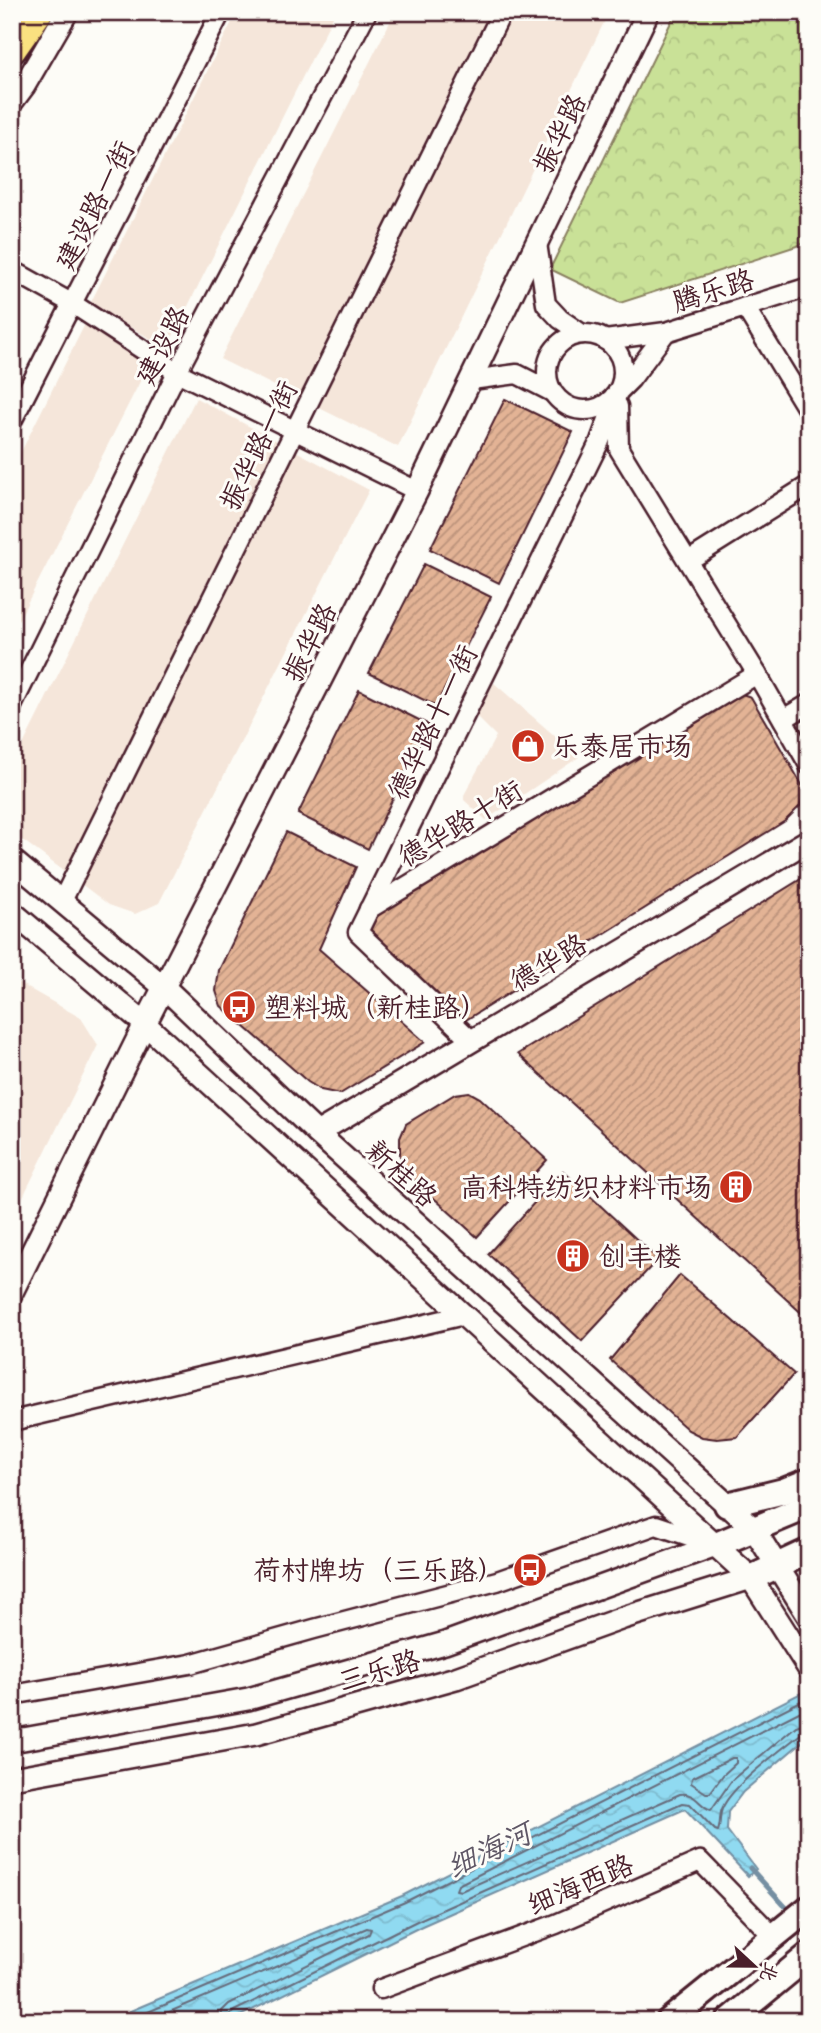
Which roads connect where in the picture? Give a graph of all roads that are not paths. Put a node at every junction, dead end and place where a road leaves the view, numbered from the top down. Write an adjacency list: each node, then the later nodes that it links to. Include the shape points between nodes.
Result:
1 (38, 12): 7 (main road)
2 (67, 12): 8 (street)
3 (221, 12): 12 (street, 建设路一街)
4 (367, 12): 17 (street, 建设路)
5 (502, 12): 23 (street, 振华路一街)
6 (648, 12): 9 (street, 振华路)
7 (12, 50)
8 (12, 102)
9 (537, 243): 15 (street, via 547,304); 18 (street, 振华路)
10 (12, 270): 12 (street)
11 (809, 287): 13 (street, 腾乐路)
12 (73, 304): 17 (street); 22 (street, 建设路一街)
13 (746, 307): 14 (street, 腾乐路); 21 (street)
14 (666, 332): 16 (street); 20 (street, 腾乐路)
15 (582, 334): 16 (street); 19 (street, via 570,337 552,354 548,366)
16 (605, 340): 20 (street, via 614,347 623,369)
17 (177, 372): 23 (street); 29 (street, 建设路)
18 (471, 380): 19 (street, via 517,373); 25 (street, 振华路)
19 (552, 392): 20 (street, via 561,402 585,411 609,402)
20 (618, 392): 26 (street, via 619,449); 35 (street, 德华路十一街, via 600,441)
21 (809, 412)
22 (12, 421)
23 (295, 431): 25 (street); 34 (street, 振华路一街)
24 (809, 485): 26 (street)
25 (416, 491): 37 (street, 振华路)
26 (688, 561): 27 (street)
27 (757, 674): 30 (street); 35 (street, 德华路十街)
28 (809, 704): 30 (street)
29 (12, 706)
30 (783, 719): 31 (street)
31 (809, 765)
32 (809, 840): 39 (street, 德华路)
33 (12, 860): 34 (street, 新桂路)
34 (61, 901): 37 (street, 新桂路)
35 (369, 909): 39 (street, 德华路十一街, via 359,932)
36 (12, 912): 38 (street)
37 (165, 988): 38 (street, 振华路); 40 (street, 新桂路)
38 (145, 1024): 41 (street, 振华路); 42 (street)
39 (472, 1041): 40 (street, 德华路)
40 (317, 1133): 45 (street, 新桂路)
41 (12, 1292)
42 (464, 1315): 43 (street); 48 (street)
43 (12, 1421)
44 (809, 1481): 45 (main road)
45 (727, 1505): 47 (street, 新桂路)
46 (809, 1506): 47 (main road)
47 (754, 1529): 48 (main road); 50 (street, 新桂路)
48 (716, 1545): 51 (street); 54 (street, via 656,1525 497,1581 190,1664); 55 (street, 三乐路, via 445,1643 248,1699)
49 (809, 1551): 50 (main road)
50 (778, 1566): 51 (main road); 52 (street, 新桂路)
51 (751, 1578): 53 (street); 56 (street, 三乐路, via 456,1678 256,1734)
52 (809, 1617)
53 (809, 1670)
54 (12, 1695)
55 (12, 1741)
56 (12, 1777)
57 (809, 1908): 58 (main road)
58 (773, 1936): 60 (street, 细海西路, via 701,1861 556,1924); 61 (main road)
59 (809, 1955): 62 (main road)
60 (381, 1989)
61 (670, 2021)
62 (729, 2021)

